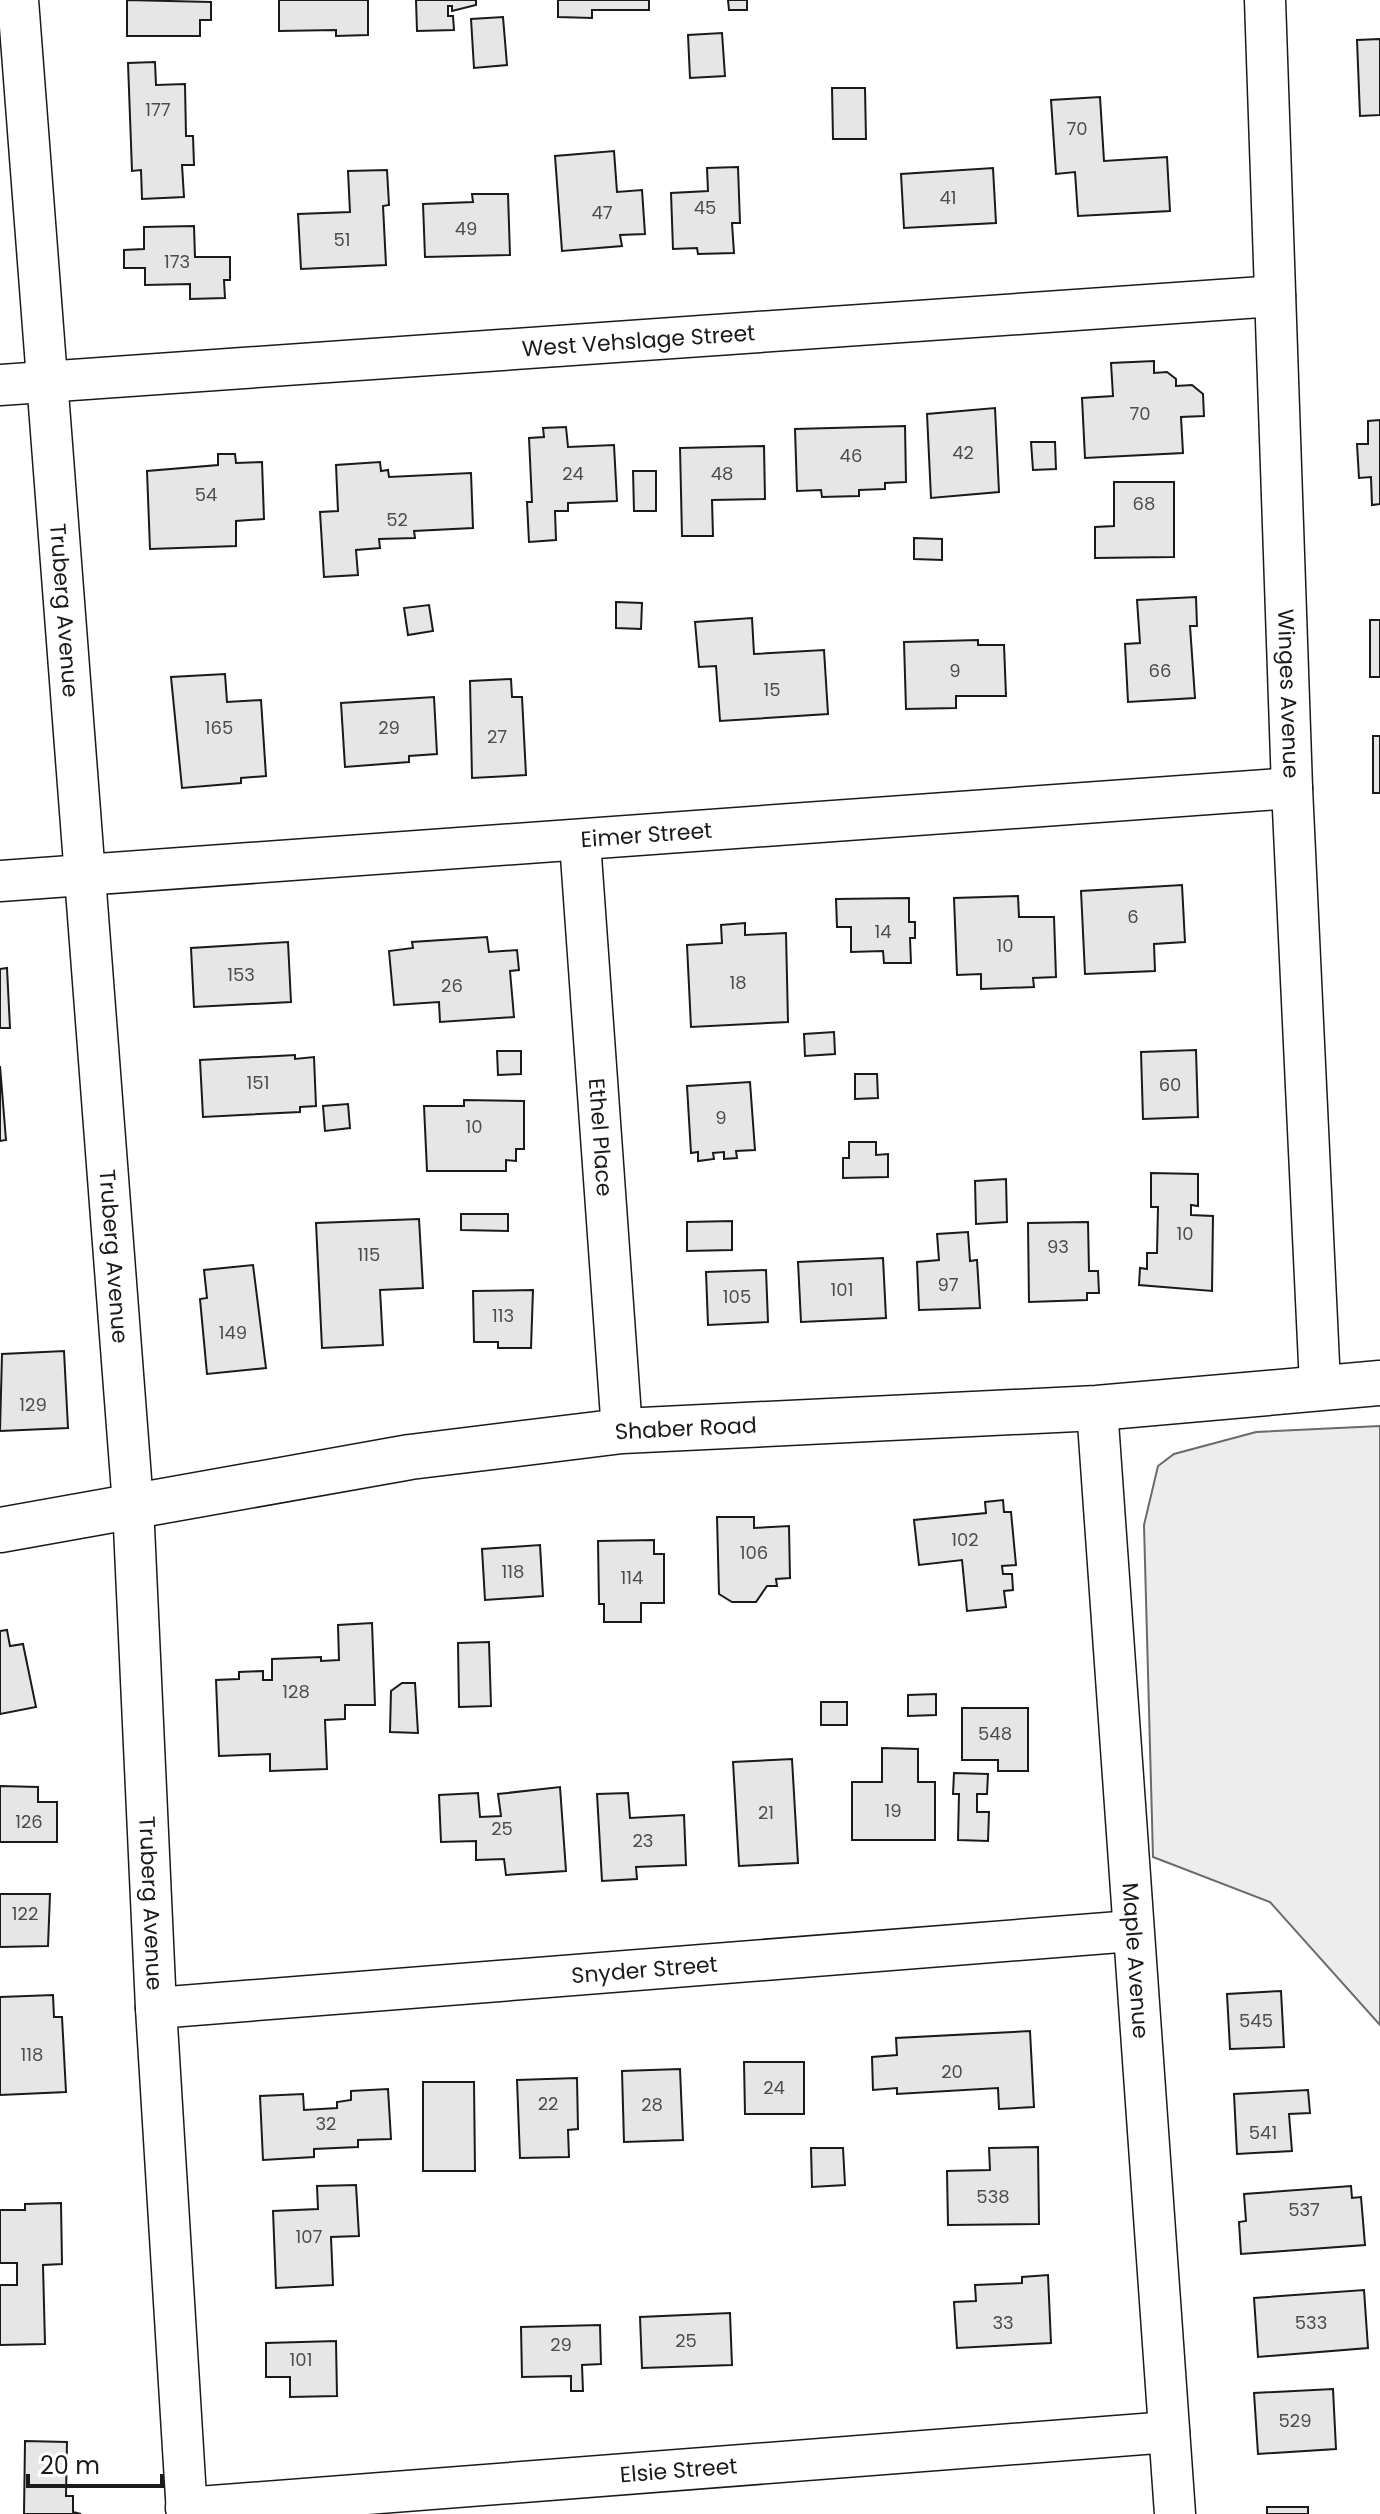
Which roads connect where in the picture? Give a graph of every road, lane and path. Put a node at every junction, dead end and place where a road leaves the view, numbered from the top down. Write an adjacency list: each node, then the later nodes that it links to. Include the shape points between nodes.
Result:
1 (18, 0): 4 (street, Truberg Avenue)
2 (1265, 0): 3 (street, Winges Avenue)
3 (1275, 296): 4 (street, West Vehslage Street); 6 (street, Winges Avenue)
4 (47, 382): 5 (street, West Vehslage Street); 8 (street, Truberg Avenue)
5 (0, 385)
6 (1292, 788): 7 (street, Eimer Street); 11 (street, Winges Avenue)
7 (580, 842): 8 (street, Eimer Street); 13 (street, Ethel Place)
8 (83, 875): 9 (street, Eimer Street); 14 (street, Truberg Avenue)
9 (0, 881)
10 (1380, 1383): 11 (street, Shaber Road)
11 (1320, 1385): 12 (street, Shaber Road)
12 (1097, 1408): 13 (street, Shaber Road); 16 (street, Maple Avenue)
13 (622, 1431): 14 (street, Shaber Road, via 410,1457)
14 (133, 1505): 15 (street, Shaber Road); 17 (street, Truberg Avenue)
15 (0, 1530)
16 (1132, 1931): 17 (street, Snyder Street); 18 (street, Maple Avenue)
17 (156, 2008): 19 (street, Truberg Avenue)
18 (1169, 2432): 19 (street, Elsie Street); 20 (street, Maple Avenue)
19 (186, 2511)
20 (1175, 2514)

